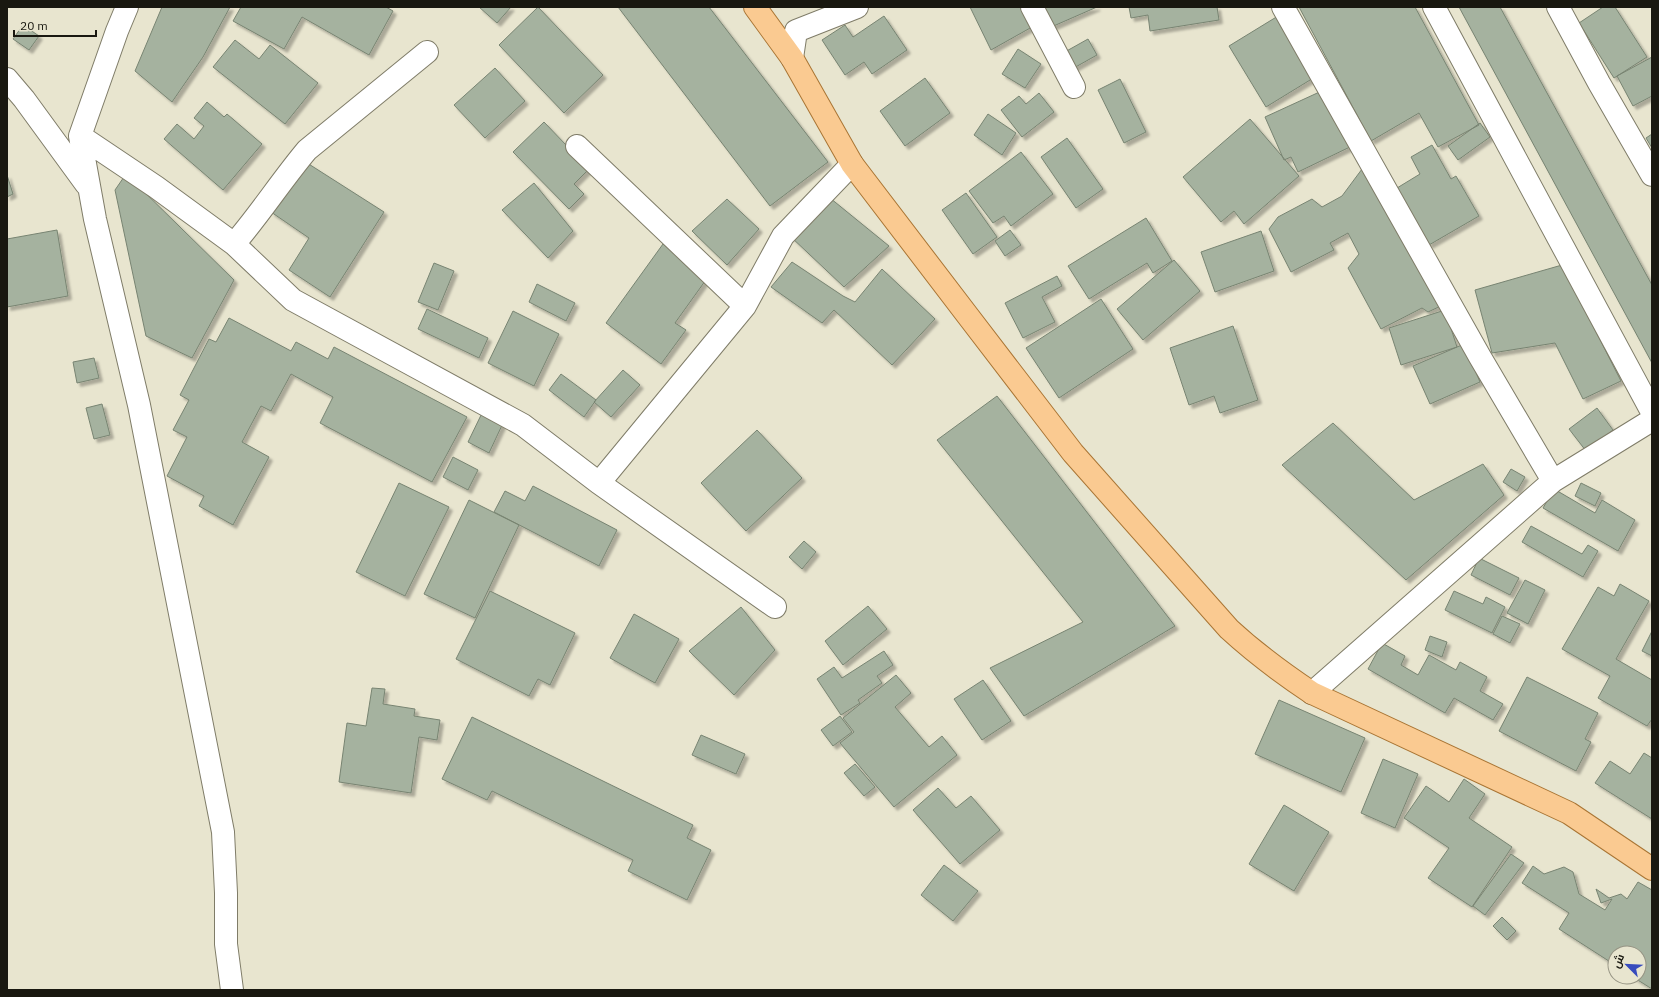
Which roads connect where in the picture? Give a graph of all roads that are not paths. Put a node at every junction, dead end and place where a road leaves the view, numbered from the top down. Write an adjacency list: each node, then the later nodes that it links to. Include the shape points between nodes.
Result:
1 (127, 7): 12 (street)
2 (755, 7): 9 (main road)
3 (857, 7): 9 (street, via 796,31)
4 (1032, 7): 11 (street)
5 (1283, 7): 21 (street, via 1476,350)
6 (1434, 7): 19 (street)
7 (1558, 7): 15 (street, via 1598,83)
8 (427, 52): 17 (street, via 307,150)
9 (792, 58): 14 (main road)
10 (7, 79): 16 (street)
11 (1074, 87)
12 (80, 136): 16 (street); 17 (street)
13 (577, 146): 18 (street)
14 (852, 164): 18 (street, via 783,236); 24 (main road, via 1073,453 1229,628 1257,654)
15 (1652, 175)
16 (89, 187): 26 (street, via 140,405 223,832 226,944)
17 (234, 244): 22 (street, via 293,300 523,424)
18 (745, 306): 22 (street)
19 (1652, 412)
20 (1652, 420): 21 (street)
21 (1553, 481): 24 (street)
22 (599, 483): 23 (street)
23 (776, 607)
24 (1312, 694): 25 (main road, via 1569,813)
25 (1652, 869)
26 (232, 990)

